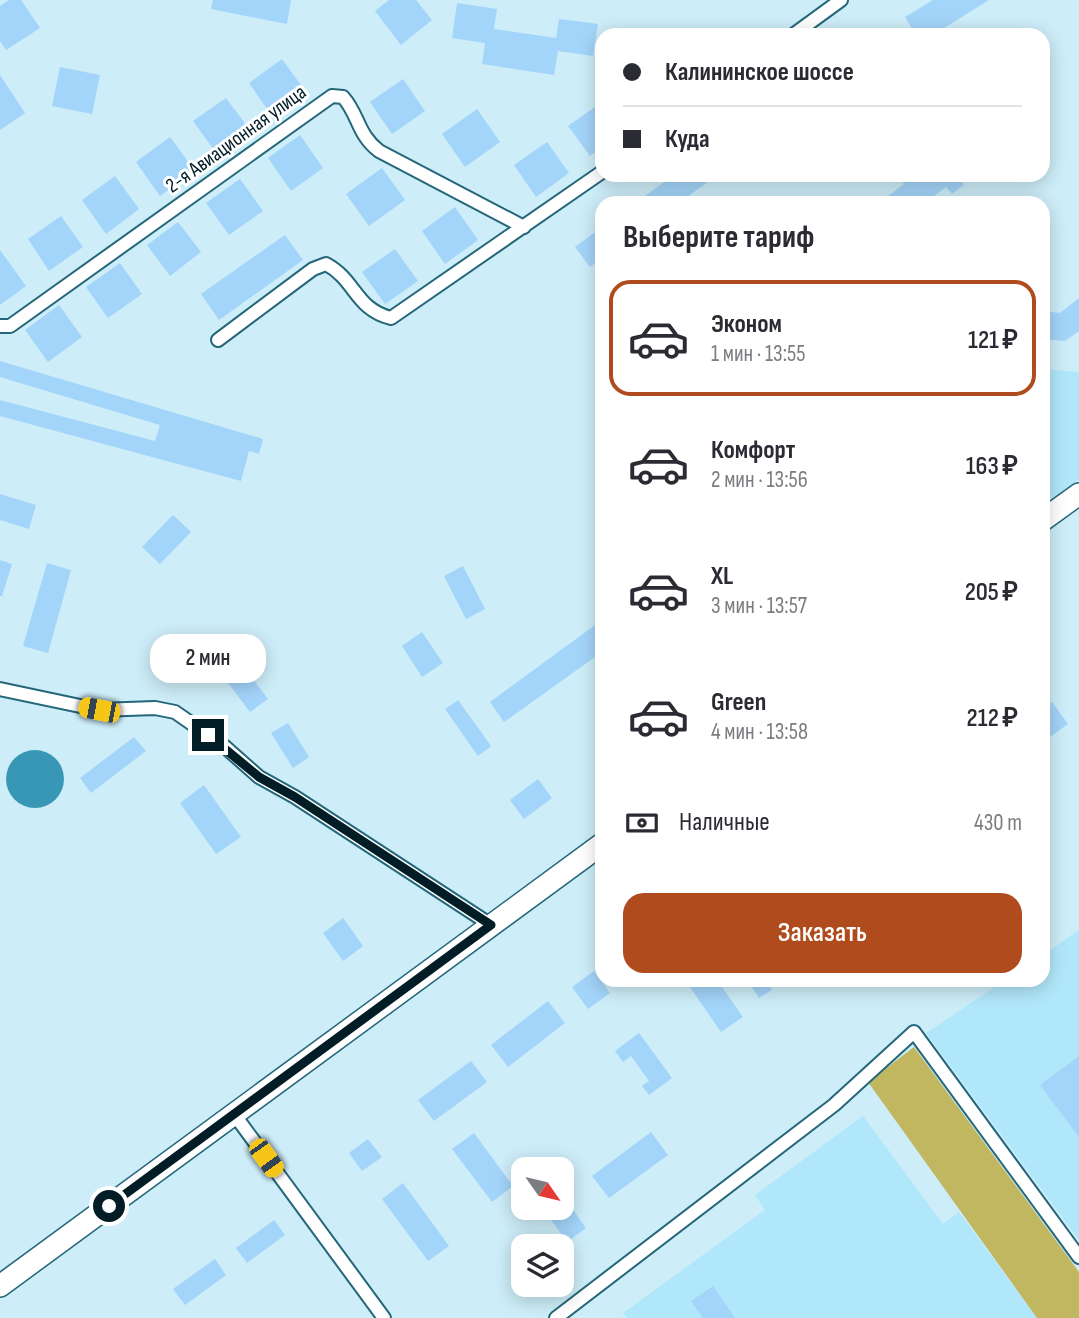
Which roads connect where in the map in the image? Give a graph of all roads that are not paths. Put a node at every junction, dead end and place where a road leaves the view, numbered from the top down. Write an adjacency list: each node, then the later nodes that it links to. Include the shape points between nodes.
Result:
1 (841, 0): 2 (street)
2 (803, 28)
3 (595, 177): 4 (street)
4 (524, 227): 5 (street, 2-я Авиационная улица, via 379,151 366,141 350,104 343,97 331,96 10,326); 6 (street, via 391,318 372,313 326,264)
5 (0, 326)
6 (218, 340)
7 (1079, 494): 8 (main road)
8 (1050, 515)
9 (0, 689): 11 (street, via 99,710 175,712 259,777)
10 (595, 849): 11 (main road)
11 (491, 925): 12 (main road)
12 (234, 1114): 14 (main road); 15 (street)
13 (1079, 1257): 16 (street, via 914,1032 834,1105)
14 (0, 1286)
15 (384, 1318)
16 (556, 1318)

